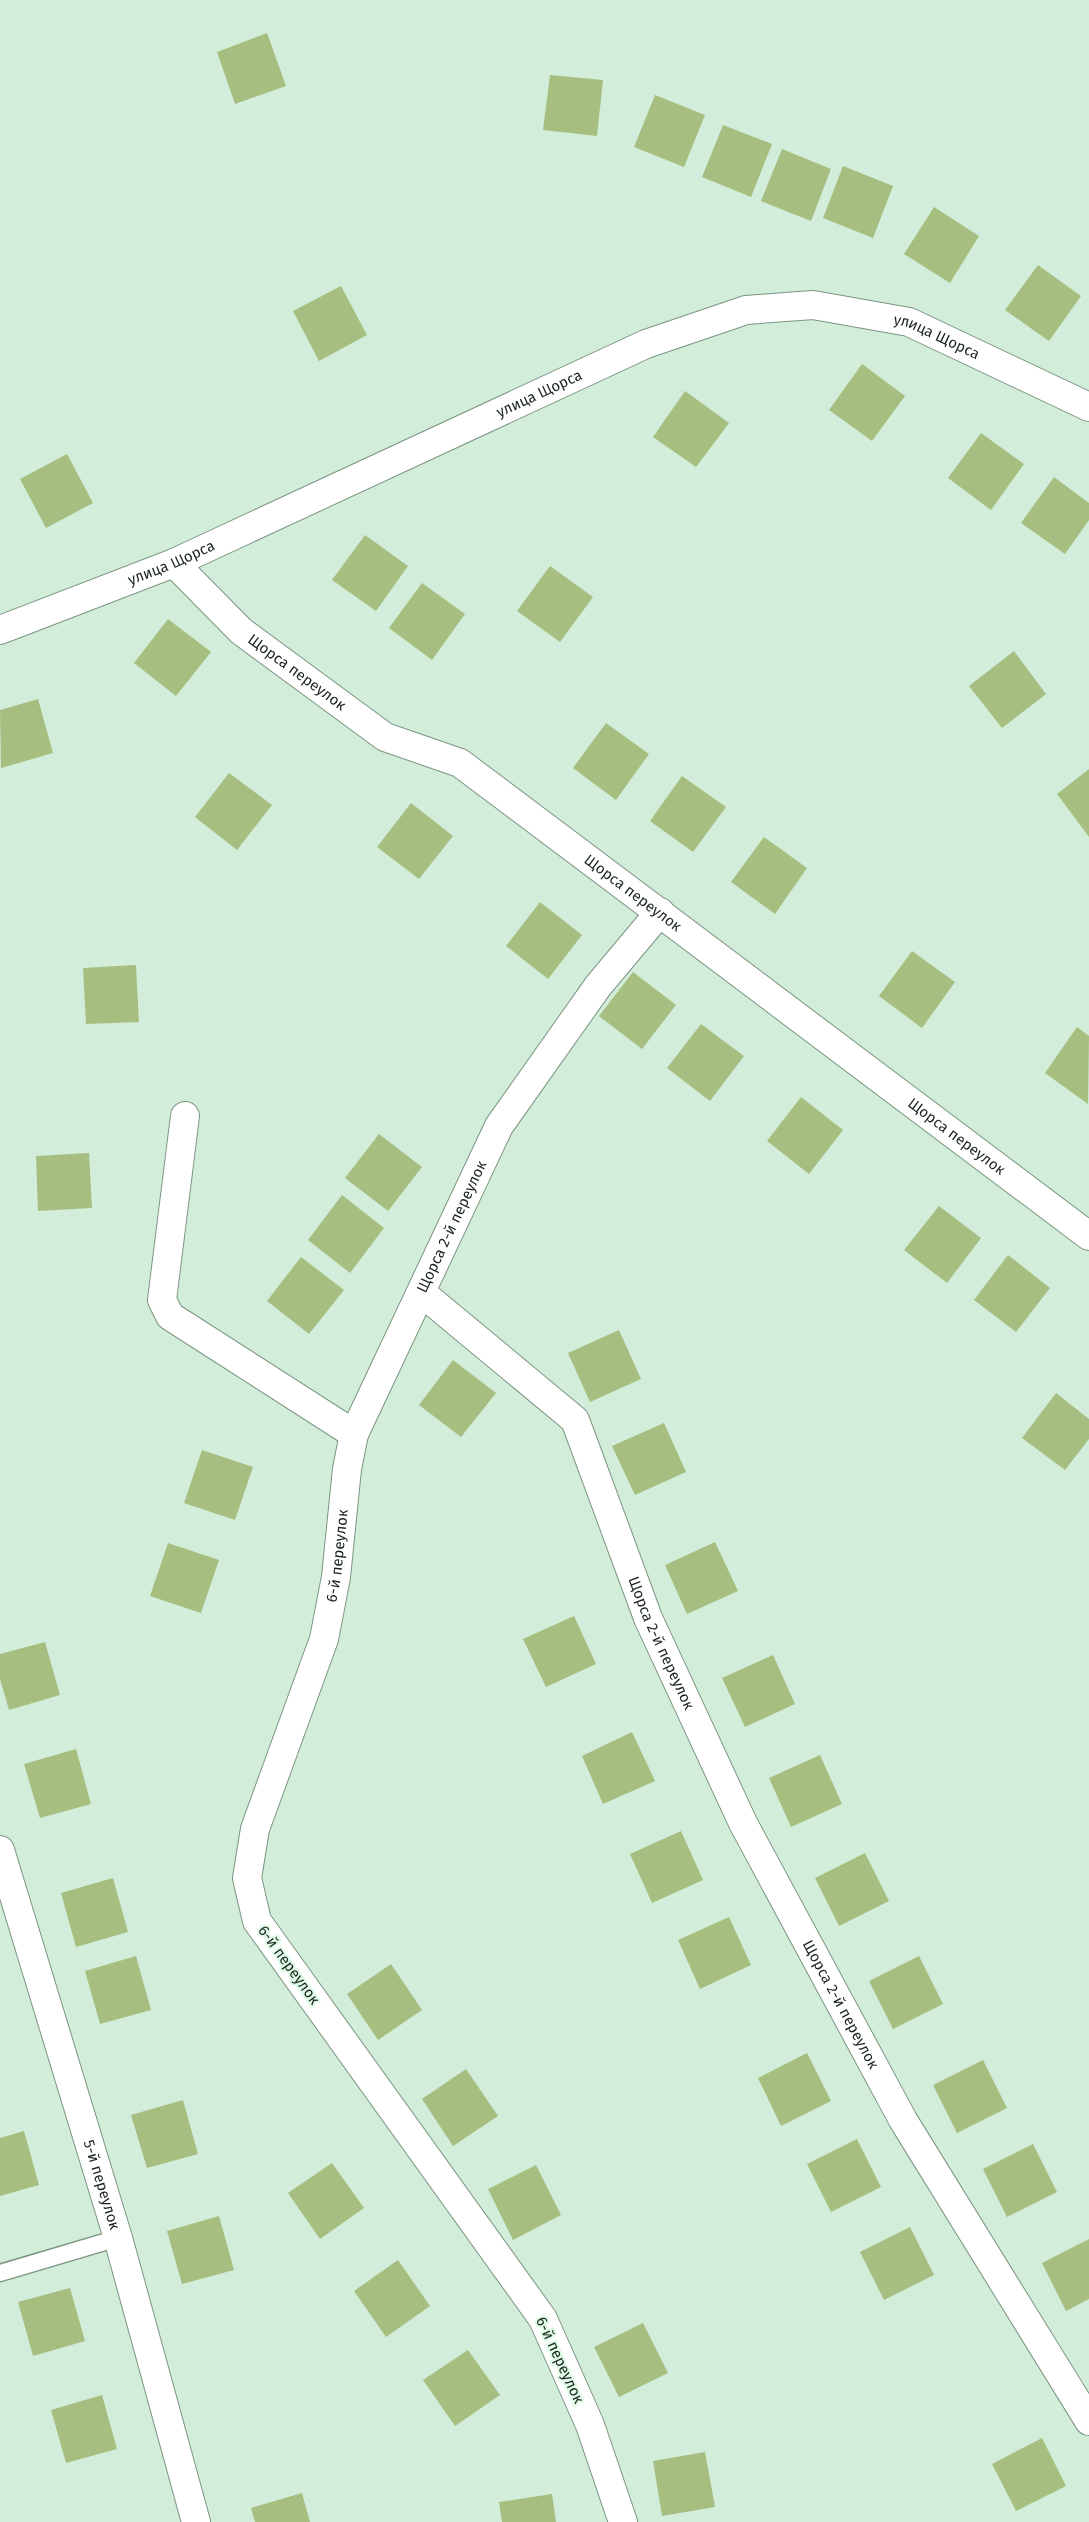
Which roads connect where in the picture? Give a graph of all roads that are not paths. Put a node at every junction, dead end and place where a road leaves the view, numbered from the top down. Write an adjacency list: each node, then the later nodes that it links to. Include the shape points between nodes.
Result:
1 (1089, 407): 2 (street, улица Щорса, via 909,322 813,305 746,310 646,344)
2 (174, 562): 3 (street, улица Щорса); 4 (street, Щорса переулок, via 241,631 385,738 460,763)
3 (0, 630)
4 (660, 912): 6 (street, Щорса переулок); 7 (street, Щорса 2-й переулок, via 598,986 499,1126)
5 (185, 1116): 8 (street, via 162,1300 170,1316)
6 (1089, 1236)
7 (422, 1293): 8 (street, 6-й переулок); 12 (street, Щорса 2-й переулок, via 575,1420 648,1618 743,1823 903,2120)
8 (354, 1434): 14 (street, 6-й переулок, via 347,1469 336,1577 324,1639 255,1829 247,1878 257,1921 543,2319 590,2425)
9 (0, 1850): 10 (street, 5-й переулок)
10 (118, 2238): 11 (lane); 13 (street, 5-й переулок)
11 (0, 2273)
12 (1089, 2421)
13 (196, 2522)
14 (623, 2522)

